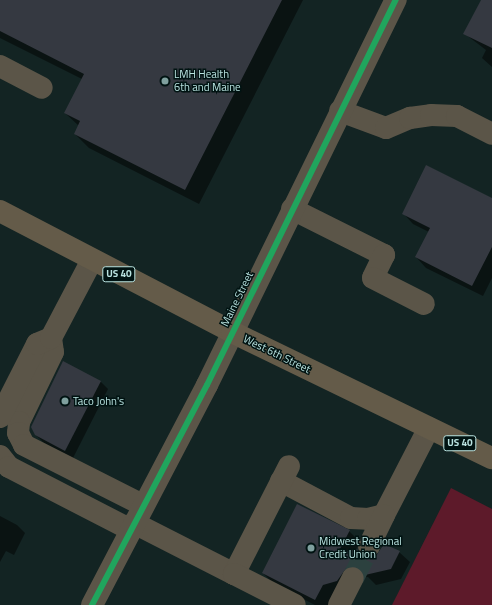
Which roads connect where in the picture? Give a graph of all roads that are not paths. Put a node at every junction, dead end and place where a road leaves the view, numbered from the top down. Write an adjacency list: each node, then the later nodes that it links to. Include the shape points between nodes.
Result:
1 (396, 0): 4 (street, Maine Street)
2 (0, 66): 3 (street)
3 (42, 88)
4 (340, 112): 5 (street, via 386,128 410,118 431,115 457,116); 6 (street, Maine Street)
5 (492, 134)
6 (292, 209): 9 (street, via 384,255 373,278); 10 (street, Maine Street)
7 (2, 217): 8 (highway, West 6th Street / US 40)
8 (92, 260): 10 (highway, West 6th Street / US 40); 11 (street)
9 (424, 304)
10 (232, 332): 13 (highway, West 6th Street / US 40); 17 (street, Maine Street)
11 (52, 338): 12 (street, via 37,344); 17 (street, via 53,352 19,422 18,433 24,445)
12 (0, 417)
13 (428, 428): 15 (highway, West 6th Street / US 40); 16 (street)
14 (0, 456): 17 (street, via 9,467)
15 (492, 458)
16 (384, 515): 18 (street); 19 (street, via 368,519 351,518 285,474)
17 (136, 520): 19 (street); 21 (street, Maine Street)
18 (369, 546)
19 (234, 574): 22 (street)
20 (352, 578): 23 (street)
21 (92, 605)
22 (295, 605)
23 (339, 605)

